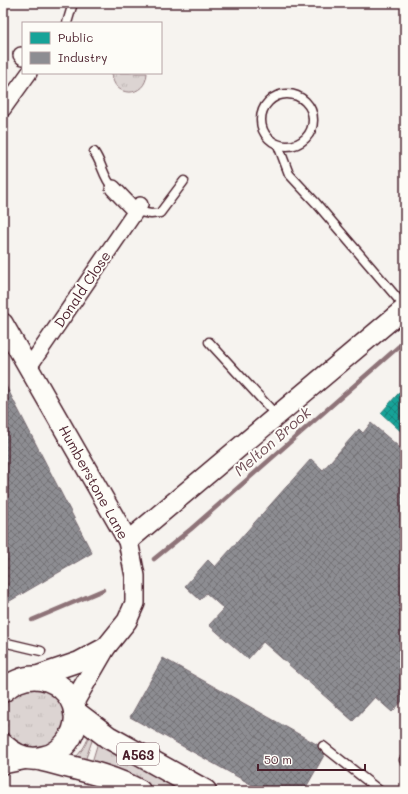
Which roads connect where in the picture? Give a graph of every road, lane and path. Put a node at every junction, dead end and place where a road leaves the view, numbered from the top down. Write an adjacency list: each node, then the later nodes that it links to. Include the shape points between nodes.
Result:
1 (73, 3): 2 (lane)
2 (67, 22)
3 (28, 74): 4 (street)
4 (3, 109)
5 (278, 145): 5 (lane, via 265,135 260,119 262,110 266,103 280,94 298,96 310,108 313,116 311,129 304,140 296,144); 10 (lane, via 289,174)
6 (94, 152): 8 (lane)
7 (184, 182): 9 (lane, via 160,213 151,214)
8 (113, 188): 9 (street)
9 (137, 208): 13 (street, Donald Close)
10 (405, 307): 14 (street)
11 (3, 322): 13 (street, Humberstone Lane)
12 (209, 342): 14 (lane)
13 (29, 367): 15 (street, Humberstone Lane)
14 (277, 416): 15 (street)
15 (128, 541): 17 (street, Humberstone Lane, via 135,576 135,603 127,621)
16 (3, 642): 18 (lane)
17 (106, 647): 19 (street, Humberstone Lane, via 78,662); 21 (street, Humberstone Lane)
18 (41, 651)
19 (20, 678): 20 (highway); 21 (highway, via 47,679 58,684 67,693)
20 (3, 691)
21 (74, 708): 24 (highway, via 75,725 62,748 52,755); 27 (highway, A563, via 108,737)
22 (3, 745): 24 (highway, via 13,754)
23 (323, 746): 28 (lane)
24 (33, 759): 25 (street); 26 (highway, A563, via 97,774)
25 (3, 764)
26 (139, 791)
27 (205, 791)
28 (380, 791)

